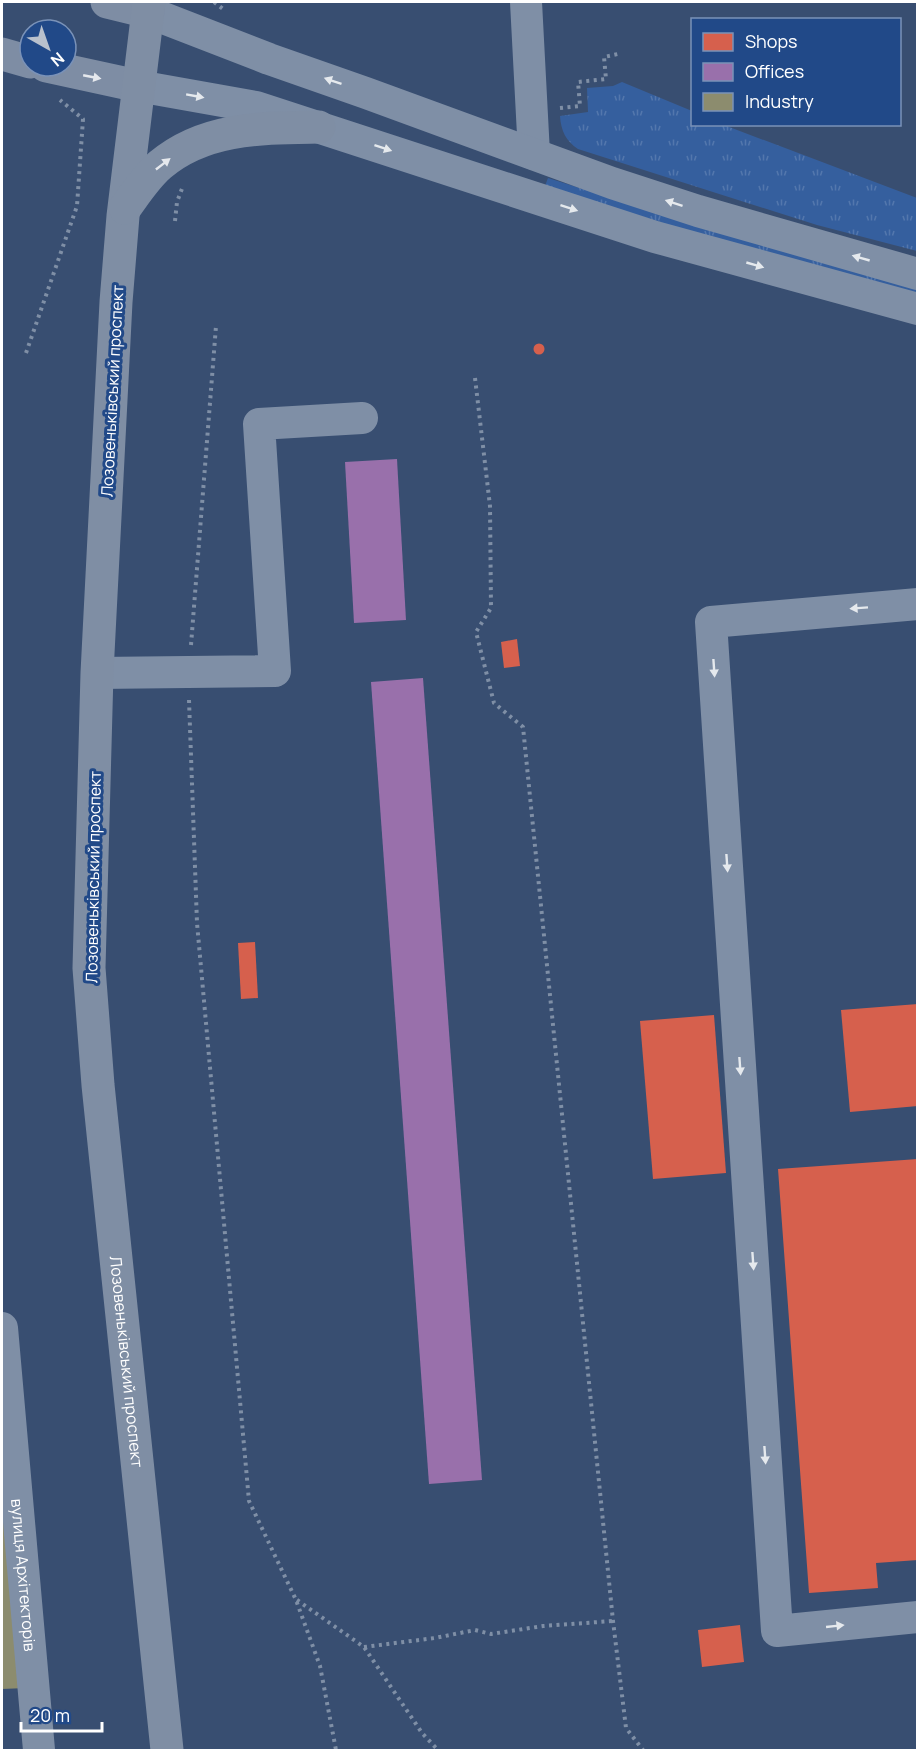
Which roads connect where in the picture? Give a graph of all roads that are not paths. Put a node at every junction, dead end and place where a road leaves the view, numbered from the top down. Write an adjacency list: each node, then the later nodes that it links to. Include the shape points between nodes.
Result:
1 (107, 2): 3 (main road)
2 (526, 2): 10 (street)
3 (149, 7): 7 (highway, Лозовеньківський проспект); 9 (street, one-way to 3, via 269,59)
4 (2, 54): 5 (main road)
5 (18, 59)
6 (78, 73): 7 (main road, one-way to 7)
7 (138, 86): 8 (street, one-way to 8, via 256,107); 12 (highway, Лозовеньківський проспект)
8 (319, 127): 11 (street, one-way to 11); 12 (highway, one-way to 8, via 162,164 210,137 250,129)
9 (487, 137): 10 (street); 11 (street)
10 (534, 154): 13 (street, one-way to 10, via 698,211)
11 (477, 178): 14 (street, one-way to 14, via 655,237)
12 (124, 208): 17 (highway, Лозовеньківський проспект)
13 (918, 274)
14 (918, 309)
15 (362, 418): 17 (street, via 259,424 275,671)
16 (918, 604): 19 (street, one-way to 19, via 711,622 777,1631)
17 (97, 673): 20 (highway, Лозовеньківський проспект, via 89,968)
18 (2, 1328): 21 (street, вулиця Архітекторів)
19 (918, 1617)
20 (158, 1666): 22 (highway, Лозовеньківський проспект); 23 (street, via 172,1684)
21 (39, 1750)
22 (167, 1750)
23 (182, 1750)

